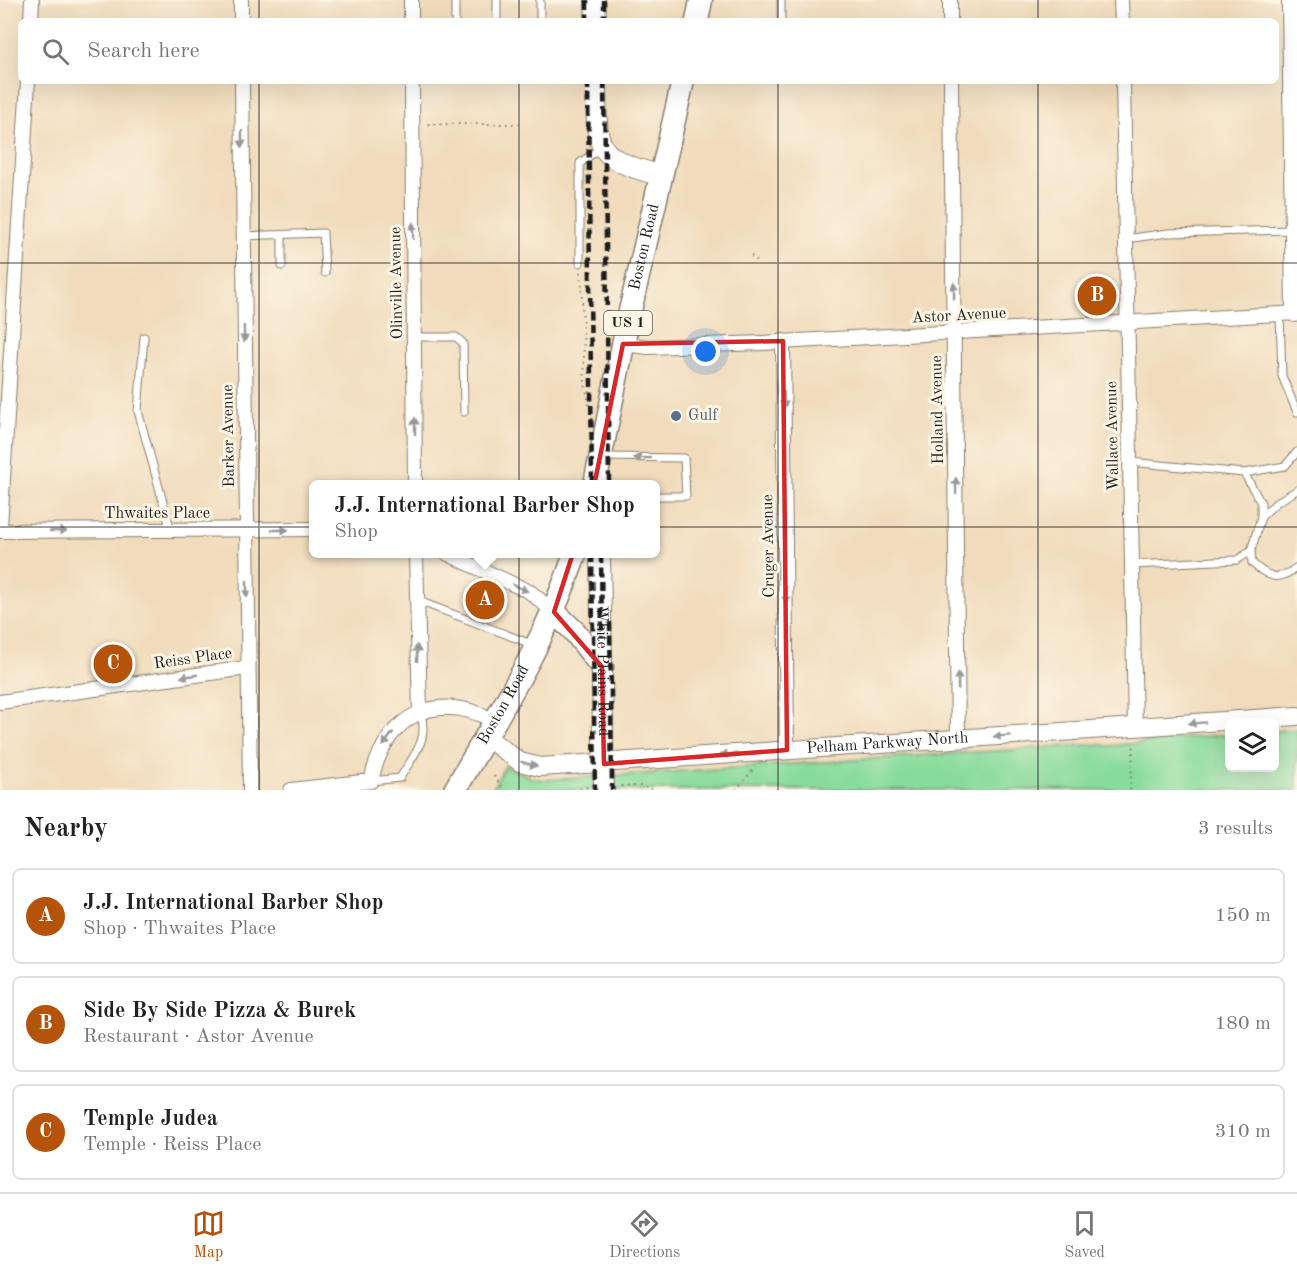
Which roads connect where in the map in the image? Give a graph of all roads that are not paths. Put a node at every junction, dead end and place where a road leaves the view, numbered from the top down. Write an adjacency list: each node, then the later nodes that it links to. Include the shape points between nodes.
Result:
1 (32, 0): 13 (street)
2 (241, 0): 14 (street)
3 (411, 0): 15 (street)
4 (454, 0): 16 (lane)
5 (497, 0): 17 (lane)
6 (540, 0): 18 (lane)
7 (595, 0): 19 (main road)
8 (701, 0): 20 (main road)
9 (781, 0): 21 (lane)
10 (950, 0): 22 (street)
11 (1121, 0): 23 (street)
12 (1292, 0): 33 (street)
13 (31, 18)
14 (241, 18)
15 (411, 18)
16 (455, 18)
17 (497, 18)
18 (540, 18)
19 (596, 18)
20 (698, 18)
21 (781, 18)
22 (950, 18)
23 (1122, 18)
24 (28, 84): 58 (street)
25 (242, 84): 35 (street, Barker Avenue, one-way to 35)
26 (412, 84): 44 (street, Olinville Avenue, one-way to 26)
27 (596, 84): 31 (main road, via 597,130)
28 (682, 84): 32 (main road, Boston Road / US 1)
29 (951, 84): 42 (street, Holland Avenue, one-way to 29)
30 (1123, 84): 36 (street, Wallace Avenue)
31 (602, 147): 32 (main road, via 620,164); 37 (lane, via 580,163)
32 (662, 176): 46 (main road, Boston Road / US 1)
33 (1294, 230): 36 (lane, via 1168,233); 40 (street)
34 (282, 235): 35 (lane); 38 (lane); 39 (lane, via 323,233)
35 (243, 236): 61 (street, Barker Avenue, one-way to 61)
36 (1126, 239): 41 (street, Wallace Avenue)
37 (580, 263)
38 (282, 266)
39 (325, 273)
40 (1291, 313): 41 (street, Astor Avenue); 48 (lane, via 1282,376)
41 (1127, 323): 42 (street, Astor Avenue); 51 (street, Wallace Avenue)
42 (954, 333): 45 (street, Astor Avenue); 79 (street, Holland Avenue, one-way to 42)
43 (144, 337): 60 (lane, via 138,411)
44 (414, 337): 47 (lane, via 456,338 463,344); 53 (street, Olinville Avenue, one-way to 44)
45 (783, 341): 46 (street, Astor Avenue, via 648,347); 80 (street, Cruger Avenue, one-way to 80)
46 (623, 344): 50 (main road, Boston Road / US 1)
47 (464, 412)
48 (1297, 412)
49 (1297, 453): 52 (lane, via 1285,466)
50 (600, 457): 54 (main road, Boston Road / US 1); 56 (lane, one-way to 50, via 686,496 684,458)
51 (1130, 462): 52 (lane); 67 (street, Wallace Avenue)
52 (1245, 473): 57 (lane, via 1261,503)
53 (415, 480)
54 (596, 480)
55 (1297, 490): 57 (lane)
56 (660, 496)
57 (1261, 517): 62 (lane)
58 (0, 529): 60 (street, Thwaites Place, one-way to 60)
59 (309, 529): 61 (street, Thwaites Place, one-way to 59)
60 (171, 531): 61 (street, Thwaites Place)
61 (246, 531): 73 (street, Barker Avenue, one-way to 73)
62 (1251, 550): 67 (lane, via 1237,560); 68 (lane, via 1252,563 1272,577 1286,576)
63 (416, 558): 69 (street)
64 (457, 558): 70 (street, one-way to 70, via 530,592)
65 (573, 558): 70 (main road, Boston Road)
66 (600, 558): 72 (main road, White Plains Road)
67 (1132, 565): 77 (street, Wallace Avenue)
68 (1297, 567)
69 (416, 600): 71 (lane); 75 (street, one-way to 69)
70 (554, 612): 71 (main road, Boston Road); 72 (main road)
71 (537, 647): 78 (main road, Boston Road)
72 (602, 667): 81 (main road, White Plains Road)
73 (248, 668): 74 (street, Reiss Place, one-way to 74); 84 (street, Barker Avenue)
74 (0, 702)
75 (420, 712): 78 (street, Pelham Parkway North, via 465,708); 82 (street, Pelham Parkway North, one-way to 82, via 390,735); 82 (lane, via 425,728 423,738 400,778)
76 (1297, 716): 77 (street, Pelham Parkway North, one-way to 77)
77 (1134, 728): 79 (street, Pelham Parkway North, one-way to 79)
78 (490, 729): 81 (street, Pelham Parkway North, one-way to 81, via 526,765); 86 (main road, Boston Road)
79 (958, 739): 80 (street, Pelham Parkway North)
80 (787, 750): 81 (street, Pelham Parkway North, one-way to 81)
81 (604, 764): 83 (main road, White Plains Road)
82 (371, 781): 85 (street)
83 (595, 789)
84 (250, 790)
85 (291, 790)
86 (455, 790)

